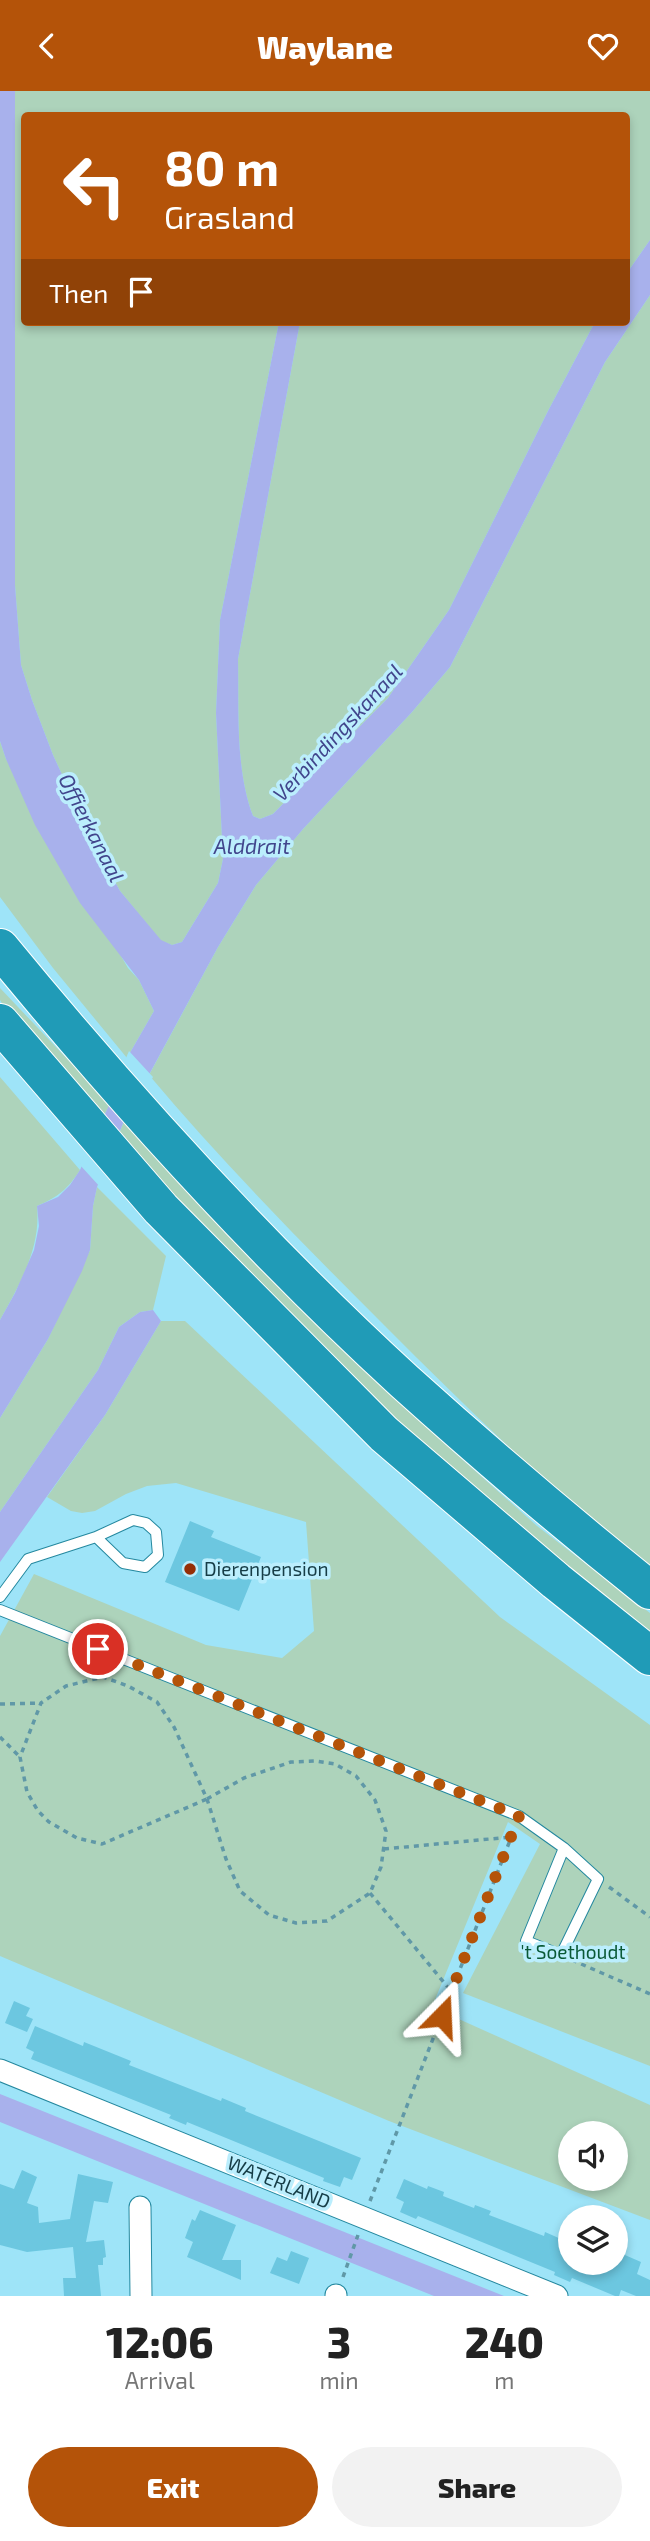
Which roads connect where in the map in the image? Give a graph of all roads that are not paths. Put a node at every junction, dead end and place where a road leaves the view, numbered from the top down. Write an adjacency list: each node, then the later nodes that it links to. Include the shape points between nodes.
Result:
1 (0, 927): 3 (highway)
2 (0, 948): 3 (highway)
3 (57, 1017): 6 (highway, via 245,1225 403,1379)
4 (0, 1023): 9 (highway, via 160,1209 384,1434)
5 (96, 1537): 5 (lane, via 123,1563 145,1567 158,1555 156,1532 146,1523 133,1520); 7 (lane, via 28,1559)
6 (650, 1590)
7 (0, 1597)
8 (0, 1610): 10 (lane, via 519,1816)
9 (650, 1655)
10 (565, 1848): 10 (lane, via 526,1941 561,1955 598,1879)
11 (0, 2070): 14 (street, WATERLAND, via 362,2223)
12 (140, 2207): 13 (street)
13 (141, 2296)
14 (556, 2296)

